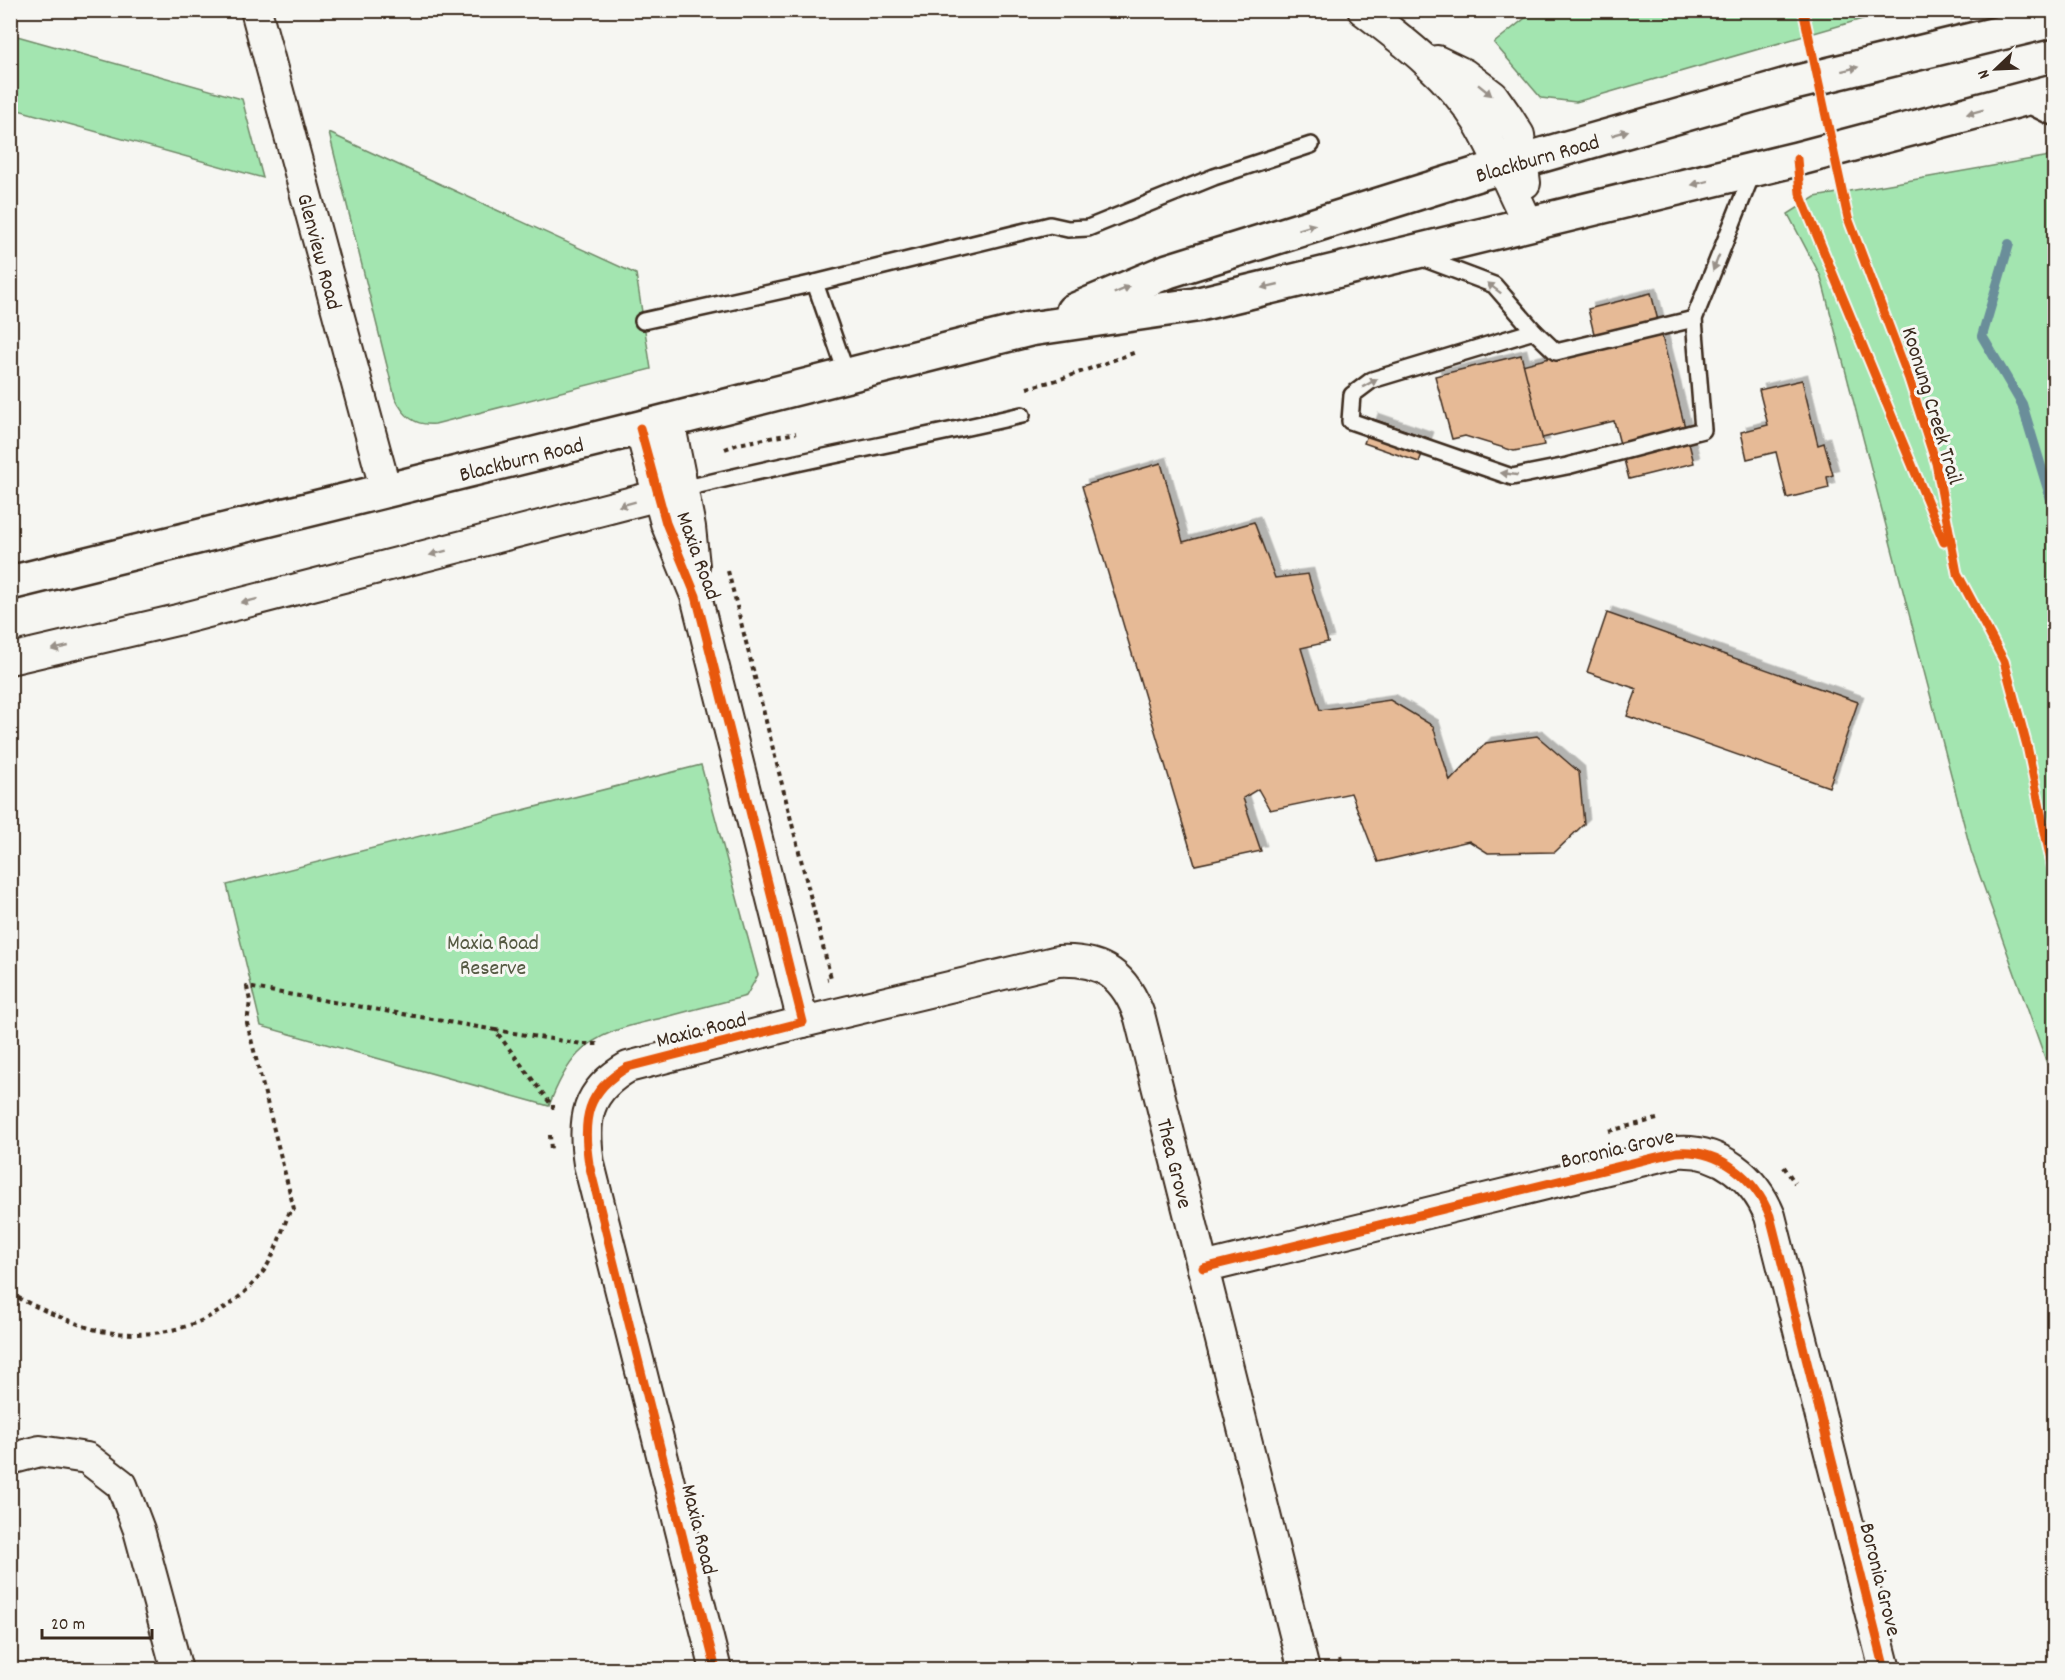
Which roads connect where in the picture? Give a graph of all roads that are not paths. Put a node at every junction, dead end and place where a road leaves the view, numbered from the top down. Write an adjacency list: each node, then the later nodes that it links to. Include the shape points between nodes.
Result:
1 (256, 10): 19 (street, Glenview Road)
2 (1363, 10): 6 (street, via 1416,51 1454,91)
3 (2055, 20): 6 (main road, Blackburn Road, one-way to 3, via 1794,83)
4 (2047, 99): 7 (main road, Blackburn Road, one-way to 7)
5 (1311, 145): 10 (lane, via 1214,177 1088,228 1050,225)
6 (1512, 164): 8 (street); 13 (main road, Blackburn Road, one-way to 6, via 1168,271)
7 (1754, 169): 8 (main road, Blackburn Road, one-way to 8); 11 (lane, one-way to 11)
8 (1529, 225): 9 (main road, Blackburn Road)
9 (1408, 253): 13 (main road, Blackburn Road, one-way to 13, via 1194,304); 14 (lane, one-way to 9, via 1494,285)
10 (815, 283): 12 (lane); 15 (lane)
11 (1694, 319): 14 (lane, via 1556,352); 14 (lane, one-way to 14, via 1703,430 1512,477 1350,421 1352,394 1372,380)
12 (643, 321)
13 (1030, 329): 15 (main road, Blackburn Road)
14 (1534, 331)
15 (847, 375): 17 (main road, Blackburn Road)
16 (1022, 415): 18 (lane)
17 (655, 424): 18 (street, Maxia Road); 19 (main road, Blackburn Road)
18 (683, 489): 21 (street, one-way to 21, via 177,620); 22 (street, Maxia Road, via 696,596)
19 (386, 491): 20 (main road, Blackburn Road)
20 (10, 584)
21 (10, 659)
22 (803, 1022): 23 (street, Thea Grove, via 1058,961 1088,962 1101,967 1127,988 1135,1002); 26 (street, Maxia Road, via 628,1067 597,1093 585,1123 589,1164)
23 (1203, 1268): 27 (street, Thea Grove); 28 (street, Boronia Grove, via 1670,1154 1689,1151 1731,1166 1755,1187 1770,1216)
24 (10, 1458): 25 (street, via 39,1451 87,1458 122,1485 139,1530)
25 (177, 1670)
26 (716, 1670)
27 (1304, 1670)
28 (1885, 1670)

